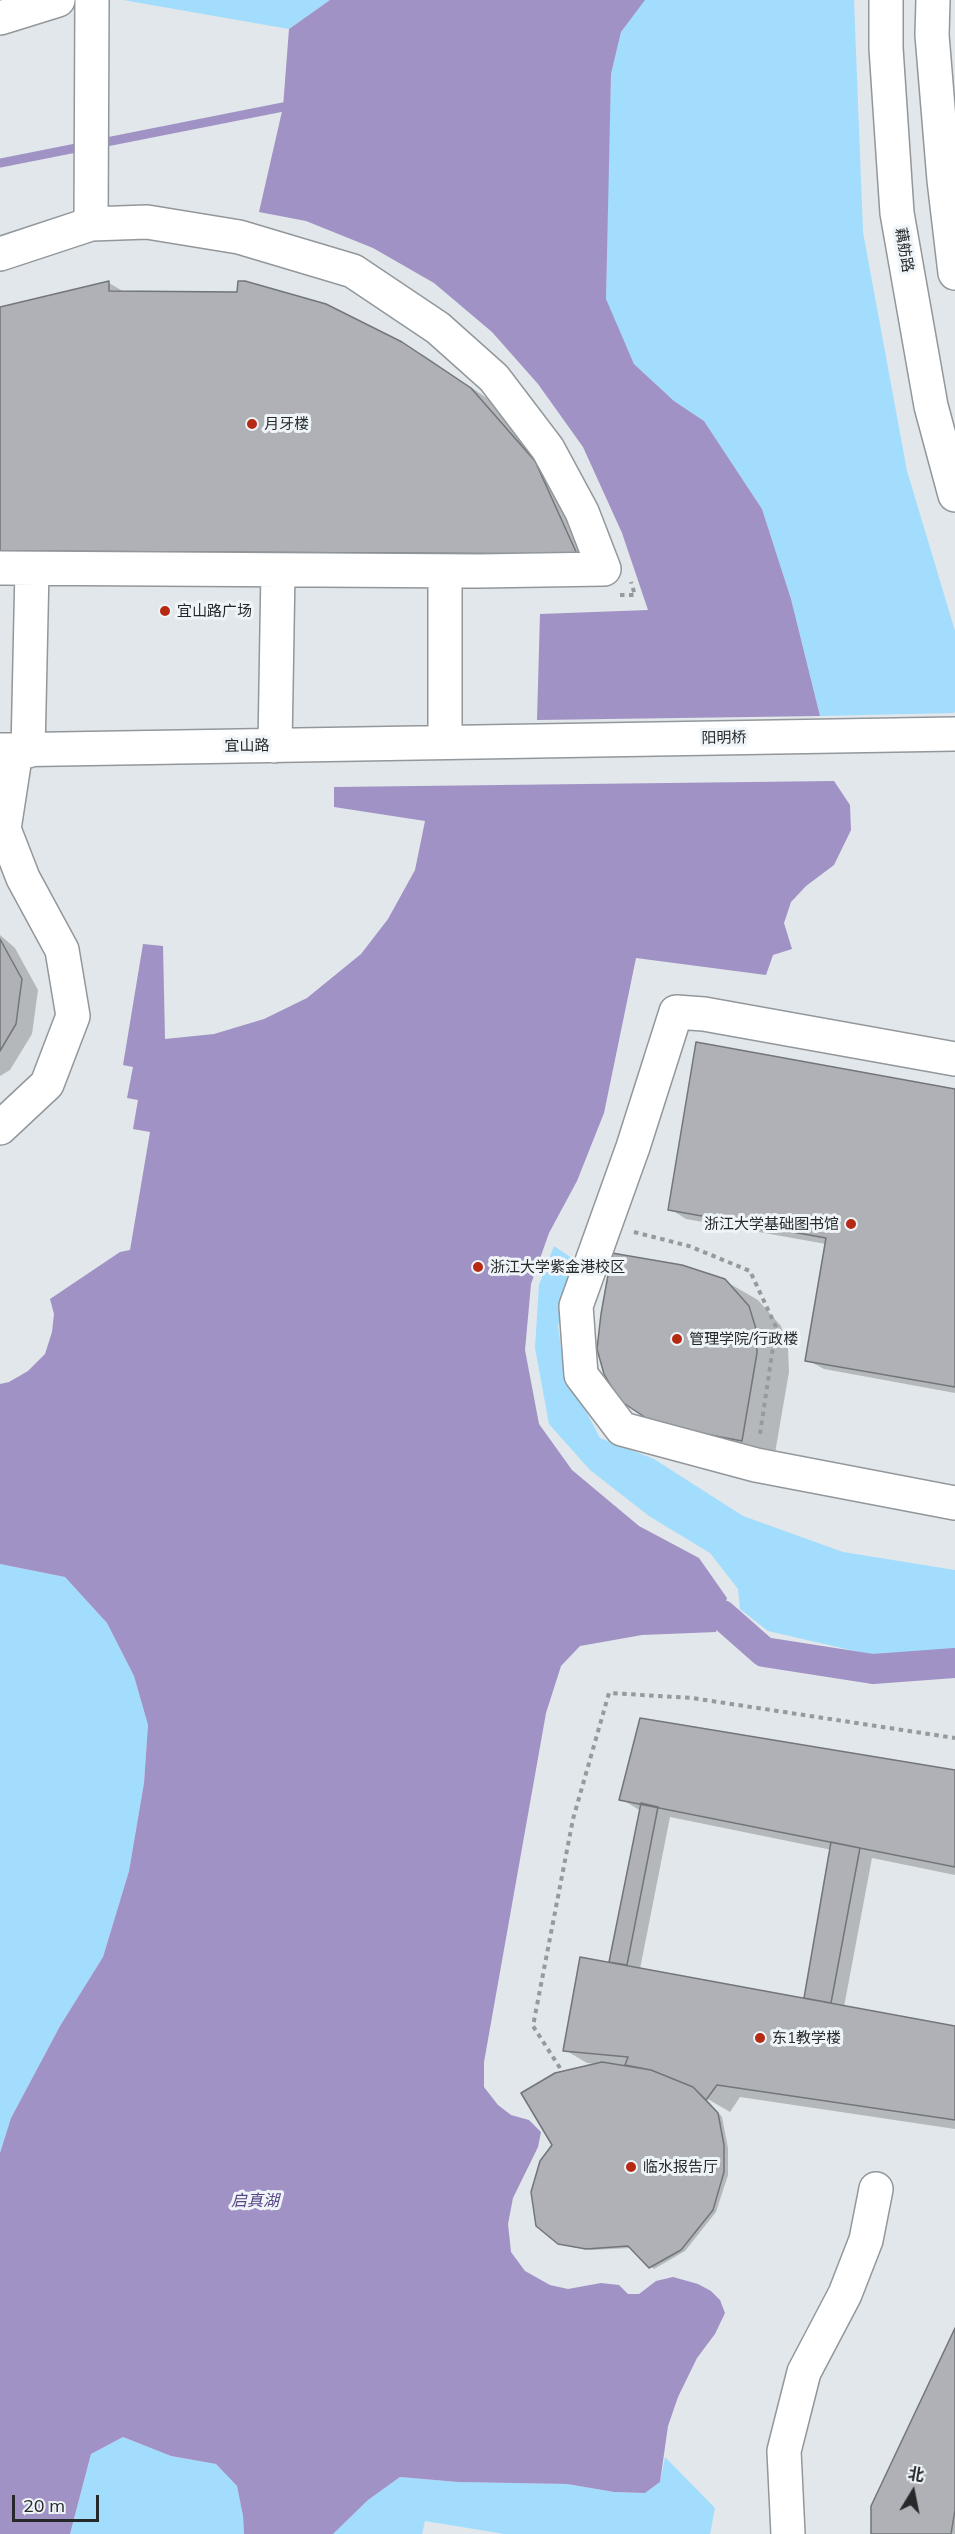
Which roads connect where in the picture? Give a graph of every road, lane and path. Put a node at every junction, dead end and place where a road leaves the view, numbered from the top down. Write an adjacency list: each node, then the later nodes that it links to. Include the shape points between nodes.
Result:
1 (58, 0): 5 (street)
2 (92, 0): 7 (street)
3 (886, 0): 10 (street, 藕舫路, via 897,213 932,406)
4 (933, 0): 6 (street, via 932,35)
5 (0, 18)
6 (950, 179): 9 (street)
7 (92, 210): 8 (street); 13 (street, via 239,237 353,271 438,328 494,378 548,449 615,580)
8 (0, 254)
9 (955, 273)
10 (955, 495)
11 (16, 568): 12 (street); 18 (street)
12 (278, 570): 13 (street); 17 (street)
13 (445, 571): 15 (street)
14 (955, 734): 16 (street, 阳明桥)
15 (445, 742): 16 (street, 宜山路); 17 (street, 宜山路)
16 (493, 742)
17 (275, 746): 18 (street, 宜山路)
18 (15, 751): 20 (street, via 4,829 23,878 62,950 73,1016 47,1084)
19 (955, 1059): 21 (street, via 676,1012)
20 (0, 1128)
21 (605, 1224): 22 (path, via 689,1246 750,1271 776,1327); 22 (street, via 576,1306 581,1375 622,1429)
22 (756, 1465): 23 (street)
23 (955, 1503)
24 (955, 1738): 25 (path, via 692,1698 609,1693 573,1819 533,2026)
25 (560, 2068)
26 (876, 2189): 27 (street, via 866,2240 845,2294 804,2372 784,2451)
27 (788, 2534)

